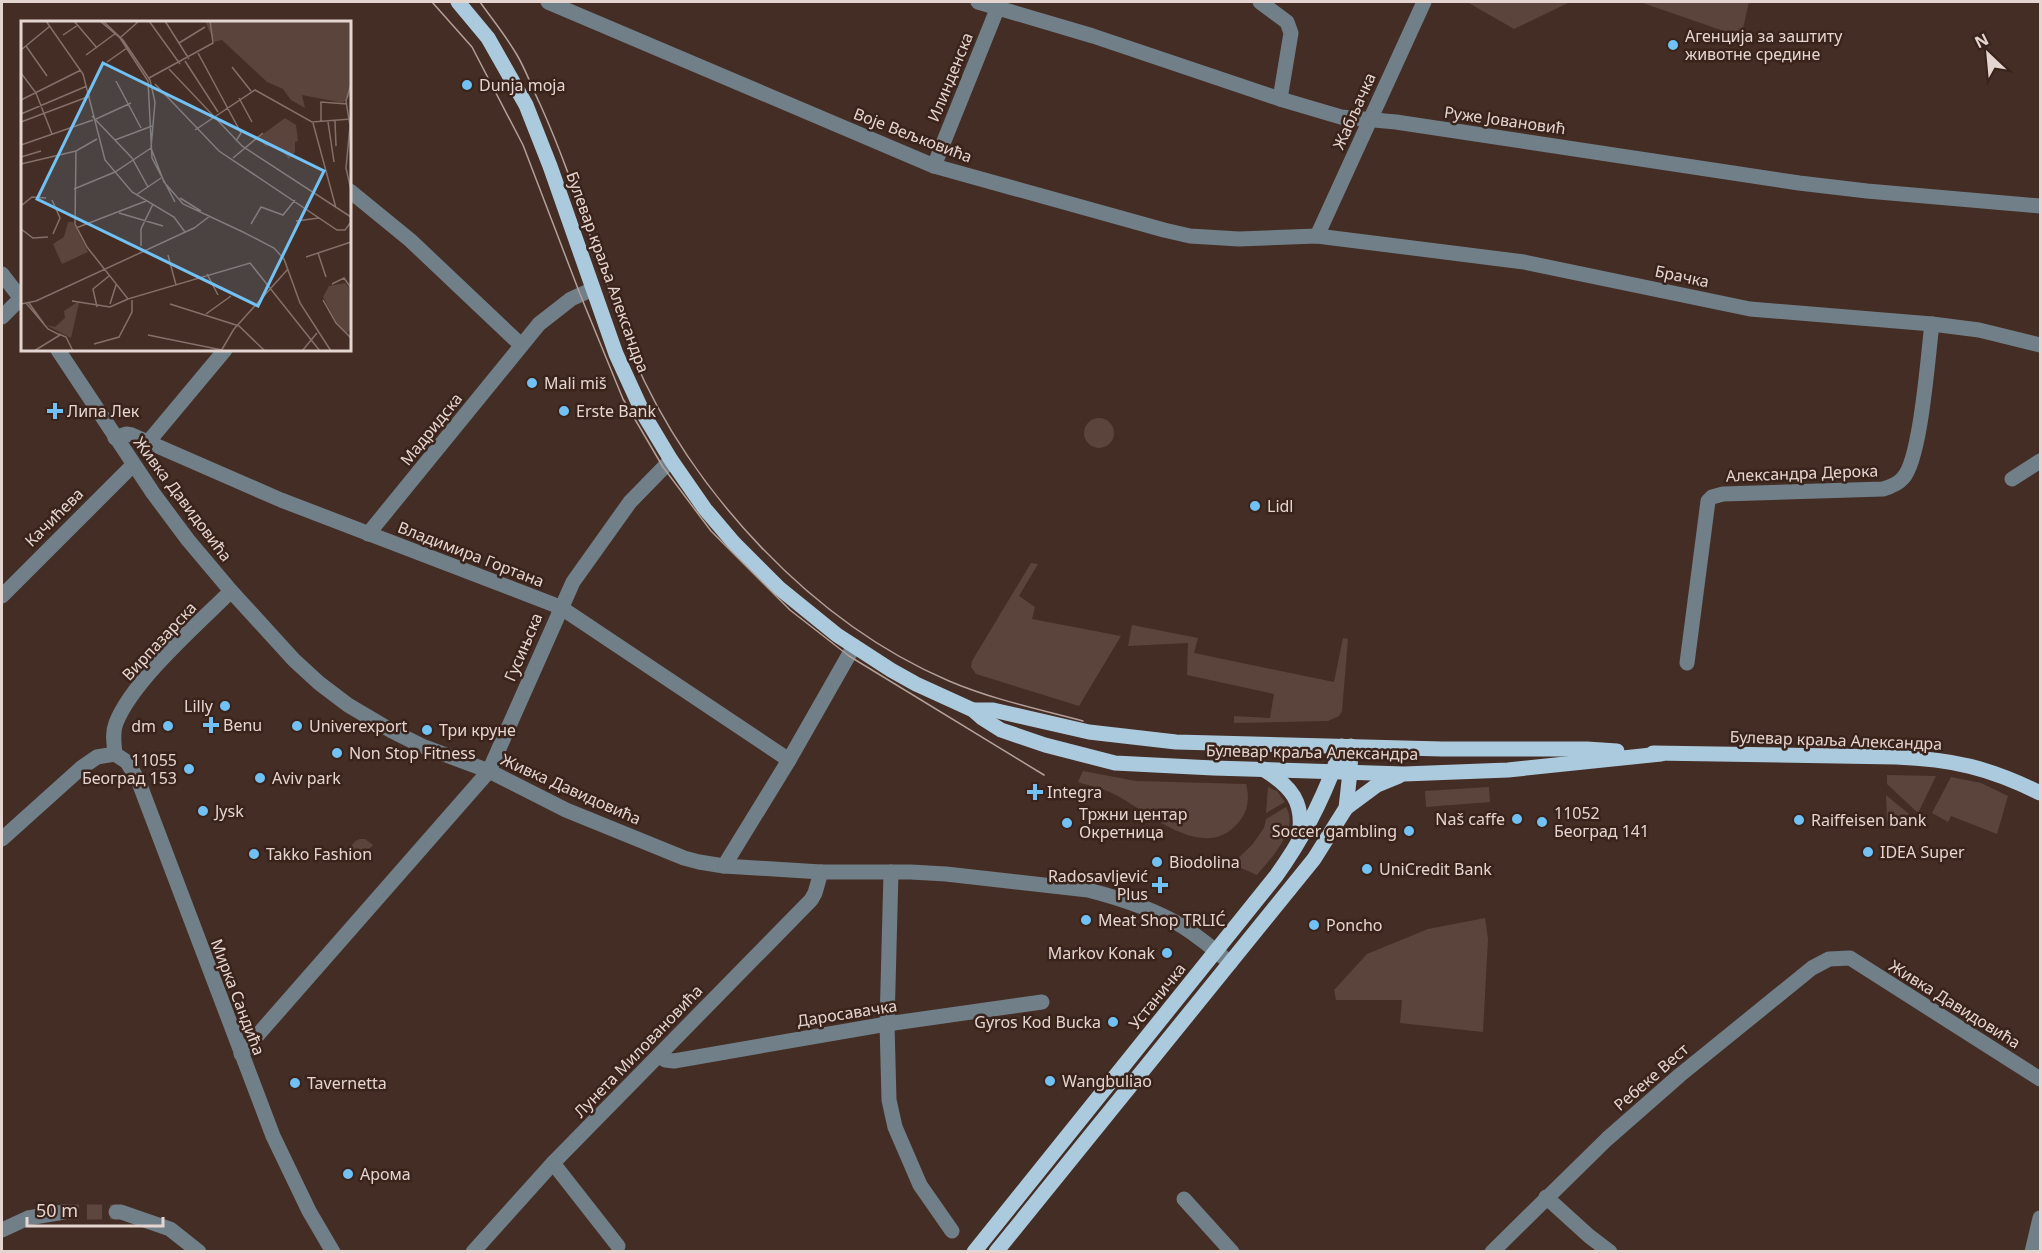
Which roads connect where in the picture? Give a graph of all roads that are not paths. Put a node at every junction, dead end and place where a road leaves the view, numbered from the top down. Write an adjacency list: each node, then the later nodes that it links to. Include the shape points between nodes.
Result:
1 (458, 2): 14 (main road, Булевар краља Александра, via 488,38 526,105)
2 (548, 2): 9 (street, Воје Вељковића)
3 (978, 2): 6 (street, Руже Јовановић)
4 (1260, 2): 7 (street, via 1287,22 1291,33)
5 (1424, 2): 8 (street, Жабљачка)
6 (998, 5): 7 (street, Руже Јовановић); 9 (street, Илинденска)
7 (1280, 99): 8 (street, Руже Јовановић, via 1341,117)
8 (1370, 121): 11 (street, Руже Јовановић, via 1800,183); 12 (street, Жабљачка)
9 (934, 166): 12 (street, Воје Вељковића, via 1190,236)
10 (351, 194): 19 (street, via 410,240)
11 (2040, 206)
12 (1317, 236): 18 (street, Брачка, via 1524,262 1750,309)
13 (2, 274): 15 (street)
14 (593, 289): 19 (street, Мадридска, via 554,311); 25 (main road, Булевар краља Александра, via 625,375)
15 (21, 298)
16 (21, 300): 17 (street)
17 (2, 317)
18 (1932, 324): 20 (street, Брачка, via 1980,330); 34 (street, Александра Дерока, via 1913,457 1899,482 1883,489 1723,494 1708,501)
19 (521, 345): 29 (street, Мадридска)
20 (2040, 345)
21 (59, 351): 23 (street, Живка Давидовића)
22 (224, 351): 24 (street)
23 (115, 438): 24 (street, Владимира Гортана, via 126,434); 27 (street, Живка Давидовића)
24 (149, 441): 29 (street, Владимира Гортана)
25 (670, 460): 32 (street, Гусињска, via 612,524); 33 (main road, Булевар краља Александра, via 750,561 791,599)
26 (2040, 461): 28 (street)
27 (133, 465): 30 (street, Живка Давидовића); 31 (street, Качићева)
28 (2012, 479)
29 (368, 534): 32 (street, Владимира Гортана)
30 (231, 591): 37 (street, Вирпазарска, via 146,678 124,708 113,734); 41 (street, Живка Давидовића, via 294,660 348,705 412,741)
31 (2, 596)
32 (560, 607): 39 (street, Владимира Гортана); 41 (street, Гусињска)
33 (854, 646): 35 (main road, Булевар краља Александра, via 916,684); 39 (street)
34 (1687, 663)
35 (973, 710): 36 (main road, Булевар краља Александра, via 993,710 1132,738); 40 (main road, Булевар краља Александра, via 1017,736 1115,763)
36 (1346, 746): 38 (main road, Булевар краља Александра, via 1587,749); 42 (main road, Устаничка); 43 (main road)
37 (116, 754): 47 (street, via 98,757 81,768); 57 (street, Мирка Сандића, via 136,774)
38 (1661, 754): 44 (main road, Булевар краља Александра, via 1508,770); 45 (main road, Булевар краља Александра, via 1946,760 1988,771)
39 (789, 760): 49 (street)
40 (1263, 769): 42 (main road, Булевар краља Александра); 48 (main road, via 1286,784 1295,797 1300,820)
41 (489, 771): 49 (street, Живка Давидовића, via 566,810 684,858); 57 (street, Гусињска)
42 (1334, 771): 43 (main road, Булевар краља Александра); 48 (main road, Устаничка)
43 (1350, 772): 44 (main road, Булевар краља Александра); 46 (main road)
44 (1404, 774): 46 (main road, via 1377,785)
45 (2040, 793)
46 (1346, 808): 54 (main road, via 1314,859)
47 (2, 839)
48 (1297, 846): 52 (main road, Устаничка)
49 (724, 866): 50 (street, Живка Давидовића)
50 (821, 872): 51 (street, Живка Давидовића); 58 (street, Лунета Миловановића, via 811,900)
51 (891, 872): 52 (street, Живка Давидовића, via 1088,890 1172,921); 56 (street)
52 (1216, 951): 54 (street, Живка Давидовића); 72 (main road, Устаничка)
53 (1850, 958): 59 (street, Живка Давидовића); 61 (street, Ребеке Вест, via 1829,959 1812,968 1680,1075)
54 (1230, 963): 73 (main road)
55 (1042, 1002): 56 (street, Даросавачка)
56 (887, 1024): 58 (street, Даросавачка, via 674,1061); 67 (street, via 887,1083 893,1120 920,1185)
57 (241, 1054): 70 (street, Мирка Сандића, via 292,1179)
58 (660, 1056): 60 (street, Лунета Миловановића)
59 (2040, 1079)
60 (553, 1163): 68 (street); 71 (street, Лунета Миловановића)
61 (1546, 1197): 75 (street, Ребеке Вест); 76 (street)
62 (1184, 1199): 74 (street)
63 (64, 1212): 66 (street, via 28,1218)
64 (116, 1212): 69 (street, via 170,1229)
65 (2040, 1218): 77 (street)
66 (2, 1230)
67 (952, 1231)
68 (618, 1246)
69 (200, 1251)
70 (333, 1251)
71 (473, 1251)
72 (974, 1251)
73 (996, 1251)
74 (1232, 1251)
75 (1492, 1251)
76 (1610, 1251)
77 (2032, 1251)

